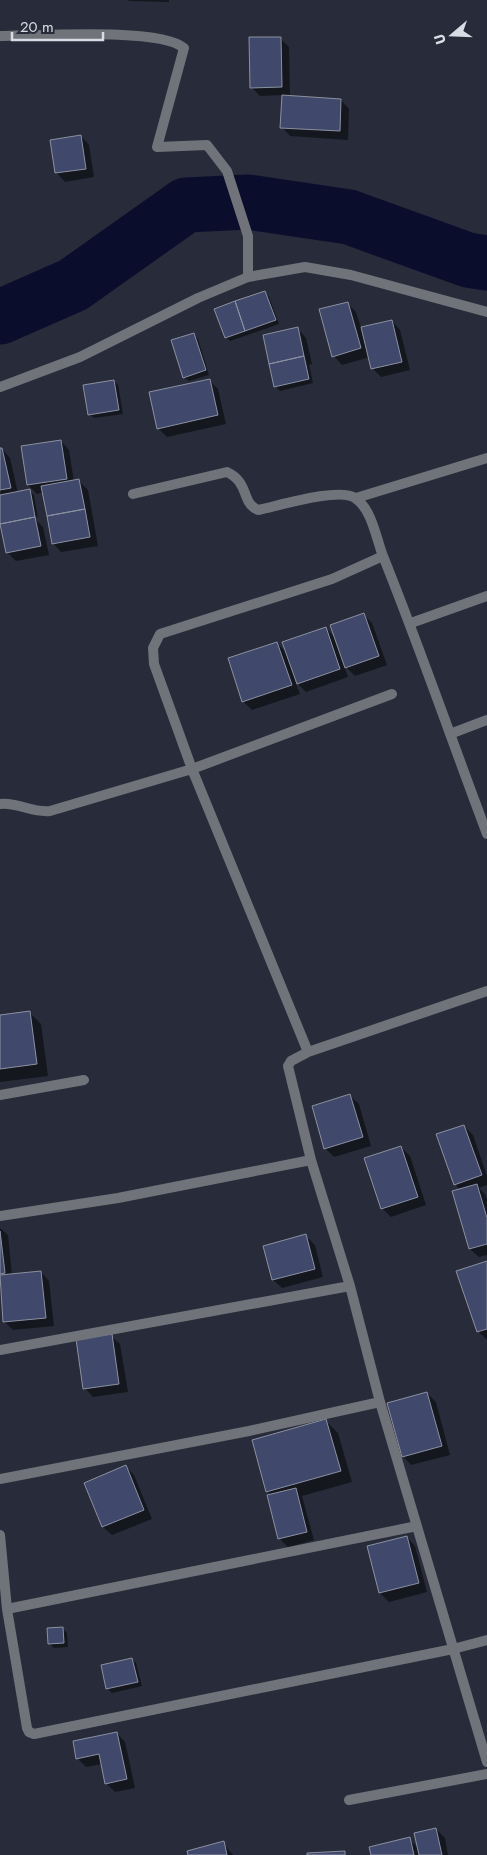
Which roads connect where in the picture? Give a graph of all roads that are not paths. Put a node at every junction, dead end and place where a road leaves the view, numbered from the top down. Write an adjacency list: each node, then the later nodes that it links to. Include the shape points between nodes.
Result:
1 (0, 36): 2 (street, via 104,35 169,41 184,48 157,147 208,145 227,171 248,236)
2 (248, 277): 3 (street, via 305,267 351,275); 4 (street, via 198,298 80,357)
3 (487, 312)
4 (0, 387)
5 (487, 458): 7 (street)
6 (133, 494): 7 (street, via 228,472 238,478 250,505 258,510 328,496)
7 (356, 498): 8 (street, via 370,520)
8 (383, 556): 10 (street); 14 (street, via 332,579 160,634 153,648 154,664)
9 (487, 596): 10 (street)
10 (411, 623): 13 (street)
11 (392, 694): 14 (street)
12 (487, 720): 13 (street)
13 (450, 734): 16 (street)
14 (192, 769): 15 (street, via 50,811); 18 (street)
15 (0, 804)
16 (487, 834)
17 (487, 990): 18 (street)
18 (308, 1052): 21 (street, via 291,1061 288,1072)
19 (84, 1080): 20 (street)
20 (0, 1095)
21 (312, 1160): 22 (street, via 118,1198); 23 (street)
22 (0, 1216)
23 (350, 1286): 24 (street); 25 (street)
24 (0, 1350)
25 (380, 1402): 26 (street, via 250,1431); 27 (street)
26 (0, 1479)
27 (417, 1526): 29 (street); 31 (street)
28 (0, 1535): 29 (street)
29 (8, 1609): 31 (street, via 27,1728 34,1734)
30 (487, 1640): 31 (street)
31 (453, 1649): 32 (street)
32 (487, 1762)
33 (487, 1774): 34 (street)
34 (350, 1800)

